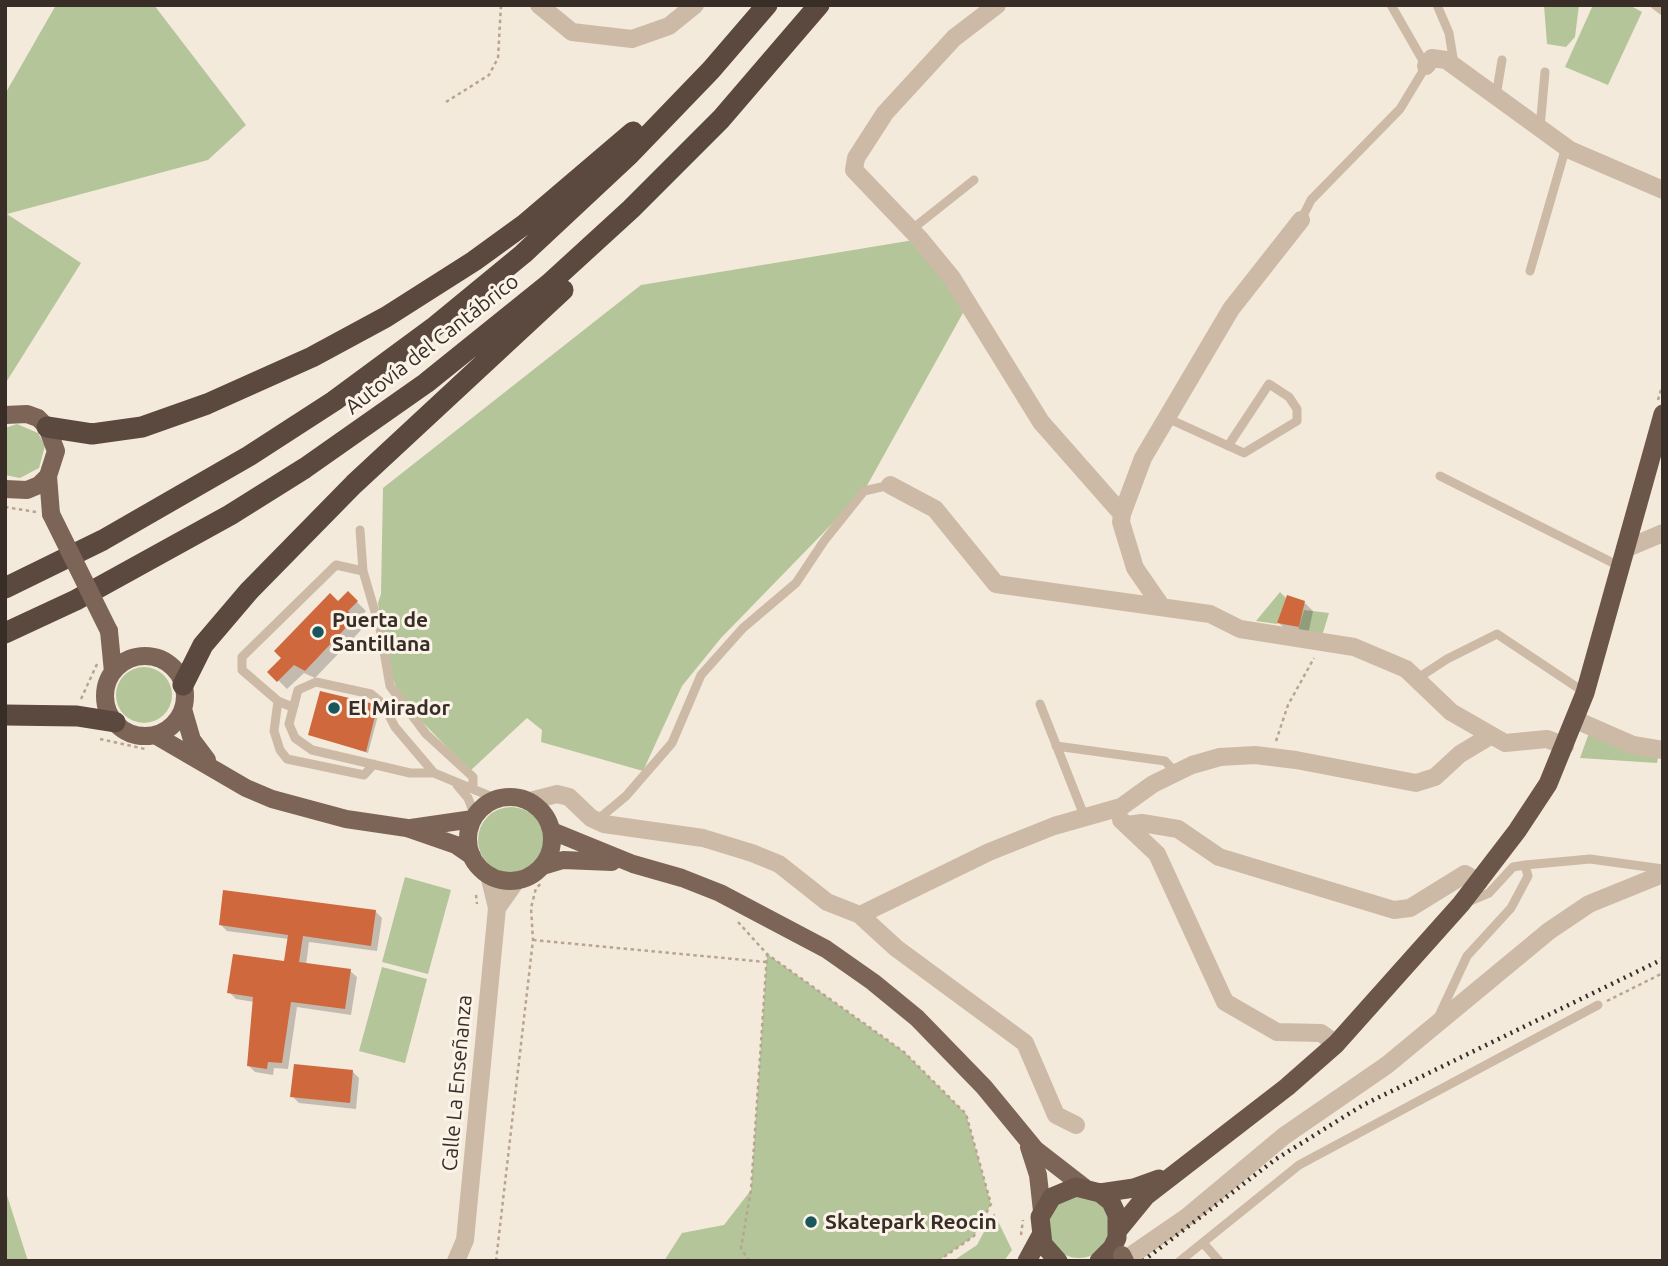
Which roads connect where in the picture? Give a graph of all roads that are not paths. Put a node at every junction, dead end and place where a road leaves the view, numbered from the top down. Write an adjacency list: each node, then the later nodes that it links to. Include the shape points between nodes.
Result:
1 (539, 5): 2 (street, via 572,32 632,39 669,26)
2 (695, 5)
3 (754, 5): 27 (highway, via 661,105 596,166 495,246 397,310 281,372 142,427 92,434)
4 (767, 5): 40 (highway, Autovía del Cantábrico, via 630,154 523,254 433,328 250,456 103,540)
5 (819, 5): 43 (highway, Autovía del Cantábrico, via 728,112 662,180 549,284 436,376 241,508 76,600)
6 (833, 5): 47 (highway, via 648,208 354,484 249,591 203,645)
7 (997, 5): 22 (street, via 954,38 902,94 856,158 854,170)
8 (1391, 5): 13 (lane)
9 (1437, 5): 14 (lane, via 1450,33)
10 (1655, 5): 11 (lane)
11 (1663, 11)
12 (1502, 60): 16 (lane)
13 (1426, 66): 14 (street, via 1432,58); 21 (lane, via 1400,109 1311,200)
14 (1454, 66): 16 (street)
15 (1545, 72): 17 (lane)
16 (1496, 96): 17 (street)
17 (1539, 128): 18 (street)
18 (1566, 148): 20 (street); 23 (lane)
19 (974, 180): 22 (lane)
20 (1663, 190)
21 (1301, 220): 26 (street, via 1231,309)
22 (911, 230): 34 (street, via 969,302 1041,422)
23 (1530, 271)
24 (1659, 411): 38 (highway)
25 (5, 415): 27 (main road, via 27,414)
26 (1167, 418): 28 (lane); 34 (street, via 1143,458)
27 (47, 427): 29 (main road, via 56,451)
28 (1228, 446): 28 (lane, via 1244,453 1297,421 1297,409 1289,397 1269,384)
29 (48, 476): 33 (main road); 35 (main road)
30 (1440, 476): 38 (lane)
31 (890, 485): 41 (street, via 935,509 996,583); 74 (lane, via 864,491 796,583 743,628 701,675 672,743 626,796)
32 (5, 489): 33 (main road)
33 (27, 490): 35 (main road)
34 (1122, 514): 41 (street, via 1135,568)
35 (46, 517): 42 (main road, bridge)
36 (360, 530): 39 (lane)
37 (1663, 533): 38 (street)
38 (1623, 558): 48 (highway)
39 (363, 571): 49 (lane, via 336,565 242,657 242,670); 68 (lane, via 390,686 426,734 473,777)
40 (5, 588)
41 (1162, 607): 46 (street, via 1210,614 1240,629 1354,647)
42 (109, 631): 44 (main road); 45 (main road)
43 (5, 633)
44 (138, 657): 45 (main road); 47 (main road, via 161,659)
45 (113, 672): 55 (main road, via 105,692 108,713)
46 (1418, 678): 48 (lane, via 1497,634); 59 (street, via 1451,712)
47 (183, 685): 52 (main road)
48 (1586, 693): 54 (highway)
49 (278, 701): 51 (lane); 57 (lane)
50 (1040, 704): 60 (lane)
51 (292, 707): 56 (lane); 66 (lane, via 298,690 316,682 371,694)
52 (183, 709): 58 (main road, via 176,721); 64 (main road, via 192,740)
53 (5, 715): 55 (highway, via 77,716)
54 (1576, 720): 61 (highway); 62 (street, via 1633,745)
55 (115, 722): 58 (main road, via 133,734)
56 (291, 729): 57 (lane); 63 (lane, via 295,738 312,750)
57 (274, 731): 63 (lane, via 288,759 364,775)
58 (155, 735): 64 (main road)
59 (1490, 736): 61 (street, via 1505,743 1547,739); 65 (street, via 1434,777 1416,783 1255,755 1220,757)
60 (1056, 746): 65 (lane, via 1165,761); 73 (lane)
61 (1565, 746): 85 (highway, via 1548,784)
62 (1663, 750)
63 (374, 764): 66 (lane)
64 (212, 765): 76 (main road, via 246,788 300,809)
65 (1175, 773): 71 (street)
66 (434, 774): 67 (lane)
67 (456, 783): 68 (lane); 72 (lane, via 468,798)
68 (473, 788): 69 (lane)
69 (496, 799): 70 (main road); 72 (main road)
70 (530, 801): 74 (street, via 557,794 569,797); 77 (main road, via 544,813)
71 (1111, 810): 73 (street); 75 (street)
72 (474, 818): 76 (main road); 78 (main road, via 468,838)
73 (1085, 818): 88 (street, via 989,852)
74 (596, 821): 88 (street, via 703,838 752,853 779,864 827,902)
75 (1127, 825): 85 (street, via 1178,829 1219,857 1394,910 1410,908 1465,874); 91 (street, via 1157,854 1225,1002 1277,1032 1321,1033)
76 (407, 828): 78 (main road, via 456,845)
77 (552, 831): 79 (main road); 81 (main road)
78 (472, 856): 83 (main road)
79 (633, 864): 81 (main road, via 582,859); 93 (main road, via 735,900 863,975 938,1038)
80 (1525, 866): 82 (lane, via 1590,859); 86 (lane, via 1513,867 1489,893); 90 (lane, via 1528,876 1511,908 1467,956)
81 (547, 871): 84 (main road)
82 (1663, 871): 90 (street, via 1589,904 1549,931)
83 (489, 875): 84 (main road); 87 (street, Calle La Enseñanza)
84 (516, 881): 87 (street, Calle La Enseñanza)
85 (1479, 882): 86 (highway)
86 (1461, 904): 91 (highway)
87 (497, 908): 101 (street, Calle La Enseñanza, via 465,1240)
88 (860, 915): 92 (street, via 896,948 1025,1043 1056,1115)
89 (1598, 1005): 98 (lane, via 1299,1165)
90 (1433, 1028): 99 (street, via 1284,1136 1186,1217)
91 (1336, 1044): 94 (highway)
92 (1076, 1125)
93 (1025, 1137): 95 (main road, via 1046,1159); 96 (main road, via 1038,1175)
94 (1179, 1169): 95 (highway, via 1133,1188); 99 (highway, via 1146,1196)
95 (1092, 1190): 96 (highway, via 1059,1192); 99 (highway, via 1114,1208)
96 (1033, 1210): 97 (highway)
97 (1040, 1237): 100 (highway); 102 (highway)
98 (1204, 1244): 104 (lane); 105 (lane)
99 (1121, 1249): 103 (highway)
100 (1024, 1252)
101 (456, 1261)
102 (1058, 1261)
103 (1099, 1261)
104 (1180, 1261)
105 (1219, 1261)

